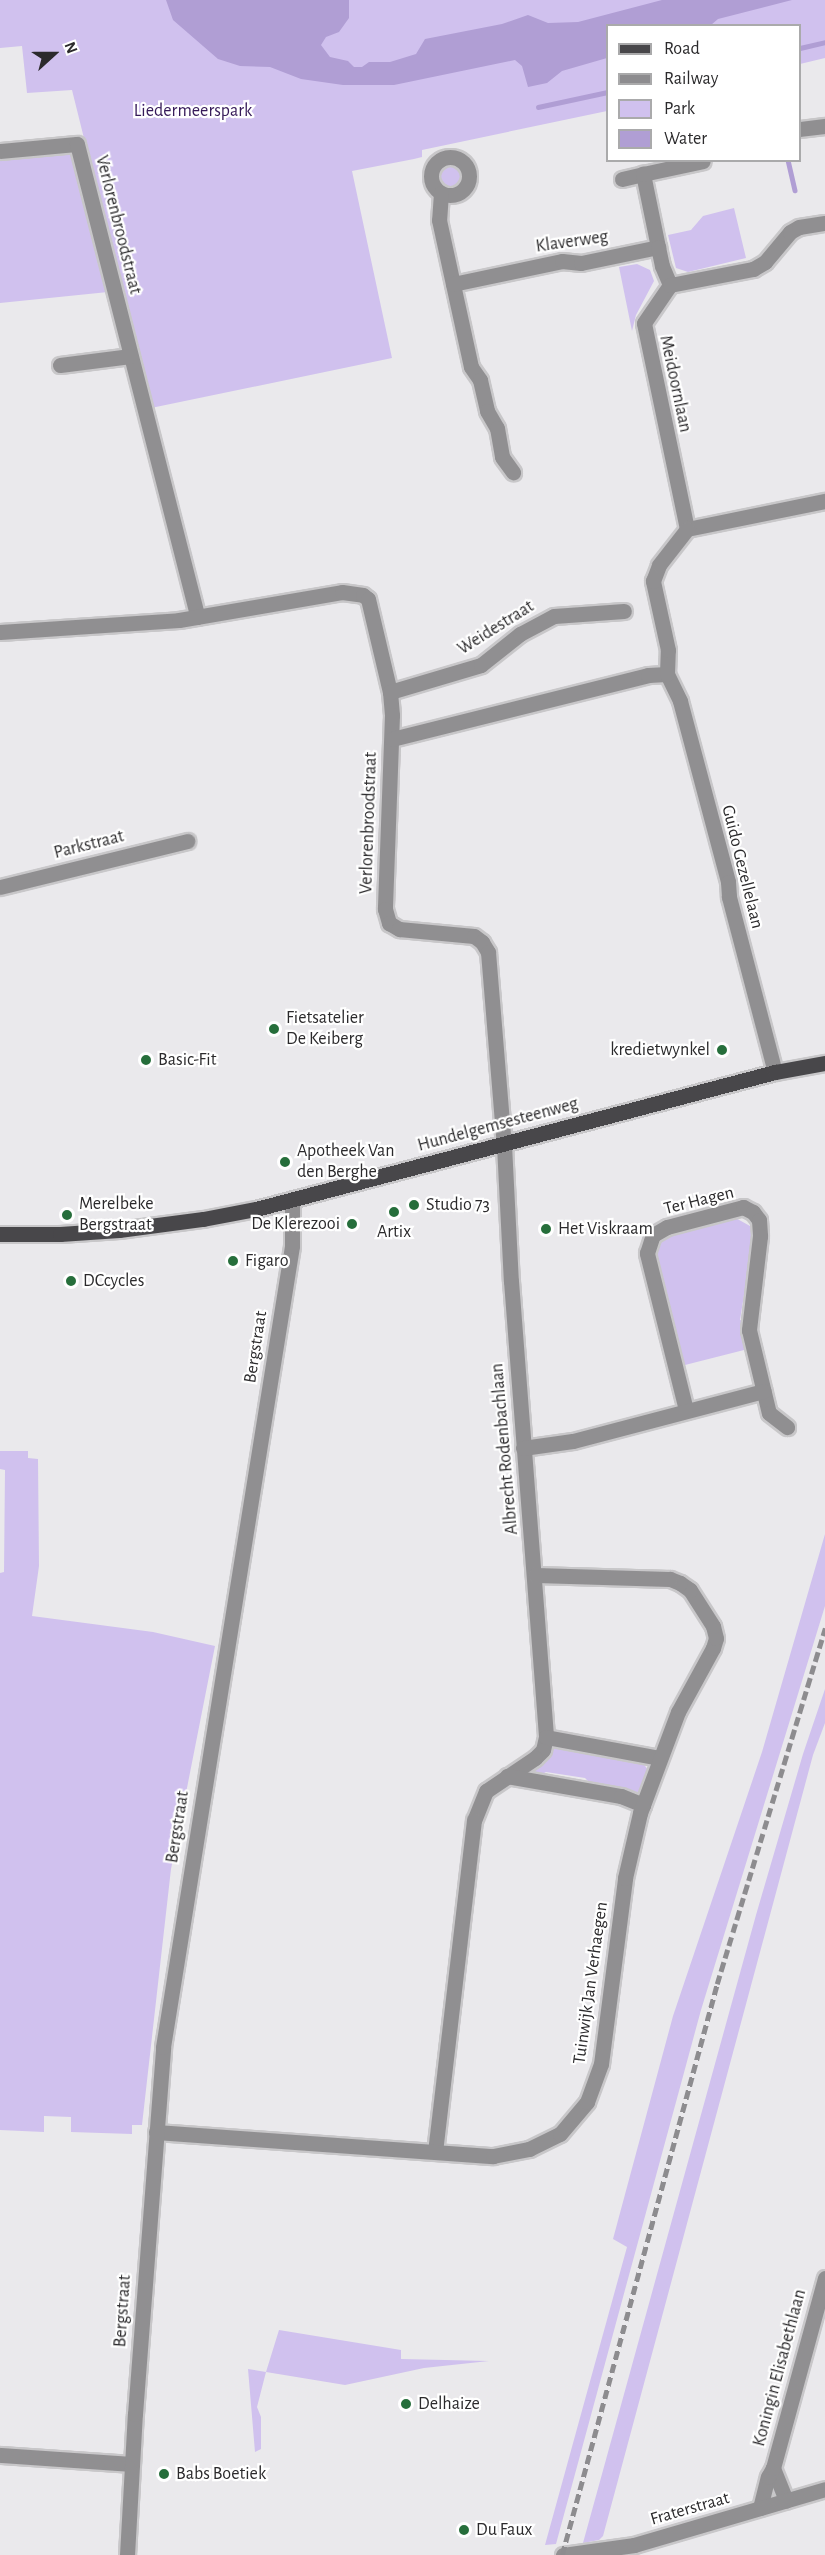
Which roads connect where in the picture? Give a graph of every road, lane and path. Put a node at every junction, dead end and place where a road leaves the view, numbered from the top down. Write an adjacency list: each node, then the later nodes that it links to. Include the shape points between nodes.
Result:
1 (825, 126): 2 (street)
2 (801, 129)
3 (0, 151): 12 (street, Verlorenbroodstraat, via 77,144)
4 (698, 162): 5 (street)
5 (643, 174): 6 (street); 9 (street)
6 (622, 179)
7 (441, 193): 10 (street, via 439,219)
8 (825, 223): 11 (street, via 790,232 765,262 753,269)
9 (658, 248): 10 (street, Klaverweg, via 581,263 562,261); 11 (street)
10 (453, 284): 14 (street, via 471,367 480,380 487,411 497,428 502,457)
11 (670, 285): 16 (street, Meidoornlaan, via 648,315 644,334)
12 (130, 356): 13 (street); 18 (street, Verlorenbroodstraat)
13 (60, 364)
14 (513, 472)
15 (825, 501): 16 (street)
16 (687, 529): 20 (street, Guido Gezellelaan, via 659,565 653,581 668,650)
17 (624, 611): 21 (street, Weidestraat, via 555,616 520,634 481,665)
18 (198, 617): 19 (street, Verlorenbroodstraat); 21 (street, Verlorenbroodstraat, via 342,592 363,595 368,599)
19 (0, 632)
20 (667, 674): 22 (street, via 648,675); 26 (street, Guido Gezellelaan, via 680,701)
21 (390, 692): 22 (street, Verlorenbroodstraat)
22 (392, 739): 27 (street, Verlorenbroodstraat, via 385,909 389,923 399,929 474,936 488,952)
23 (187, 841): 24 (street, Parkstraat)
24 (0, 887)
25 (825, 1063): 26 (main road, Hundelgemsesteenweg)
26 (775, 1072): 27 (main road, Hundelgemsesteenweg)
27 (504, 1145): 28 (main road, Hundelgemsesteenweg); 33 (street, Albrecht Rodenbachlaan)
28 (292, 1200): 29 (main road, Hundelgemsesteenweg, via 171,1224 60,1234); 39 (street, Bergstraat, via 292,1246 172,1979)
29 (0, 1234)
30 (764, 1391): 31 (street); 31 (street, Ter Hagen, via 749,1330 759,1220 743,1207 667,1227 653,1236 647,1253); 32 (street, Ter Hagen, via 769,1413)
31 (686, 1410): 33 (street, via 573,1442)
32 (787, 1427)
33 (523, 1448): 34 (street, Albrecht Rodenbachlaan)
34 (535, 1575): 35 (street, Albrecht Rodenbachlaan); 36 (street, Tuinwijk Jan Verhaegen, via 670,1579 690,1590 713,1626 716,1638)
35 (544, 1744): 36 (street); 37 (street)
36 (659, 1758): 38 (street, Tuinwijk Jan Verhaegen)
37 (507, 1776): 38 (street, via 621,1796); 40 (street, via 486,1791 474,1820)
38 (643, 1805): 40 (street, Tuinwijk Jan Verhaegen, via 625,1878 601,2064 587,2102 560,2134 518,2153 493,2156)
39 (156, 2132): 40 (street, Tuinwijk Jan Verhaegen); 43 (street, Bergstraat)
40 (435, 2150)
41 (825, 2278): 44 (street, Koningin Elisabethlaan)
42 (0, 2455): 43 (street)
43 (132, 2464): 49 (street, Bergstraat)
44 (773, 2468): 46 (street, Koningin Elisabethlaan); 47 (street, Koningin Elisabethlaan)
45 (825, 2489): 46 (street, Fraterstraat)
46 (786, 2500): 47 (street, Fraterstraat)
47 (760, 2508): 48 (street, Fraterstraat)
48 (618, 2551): 50 (street, Fraterstraat)
49 (127, 2555)
50 (563, 2555)

